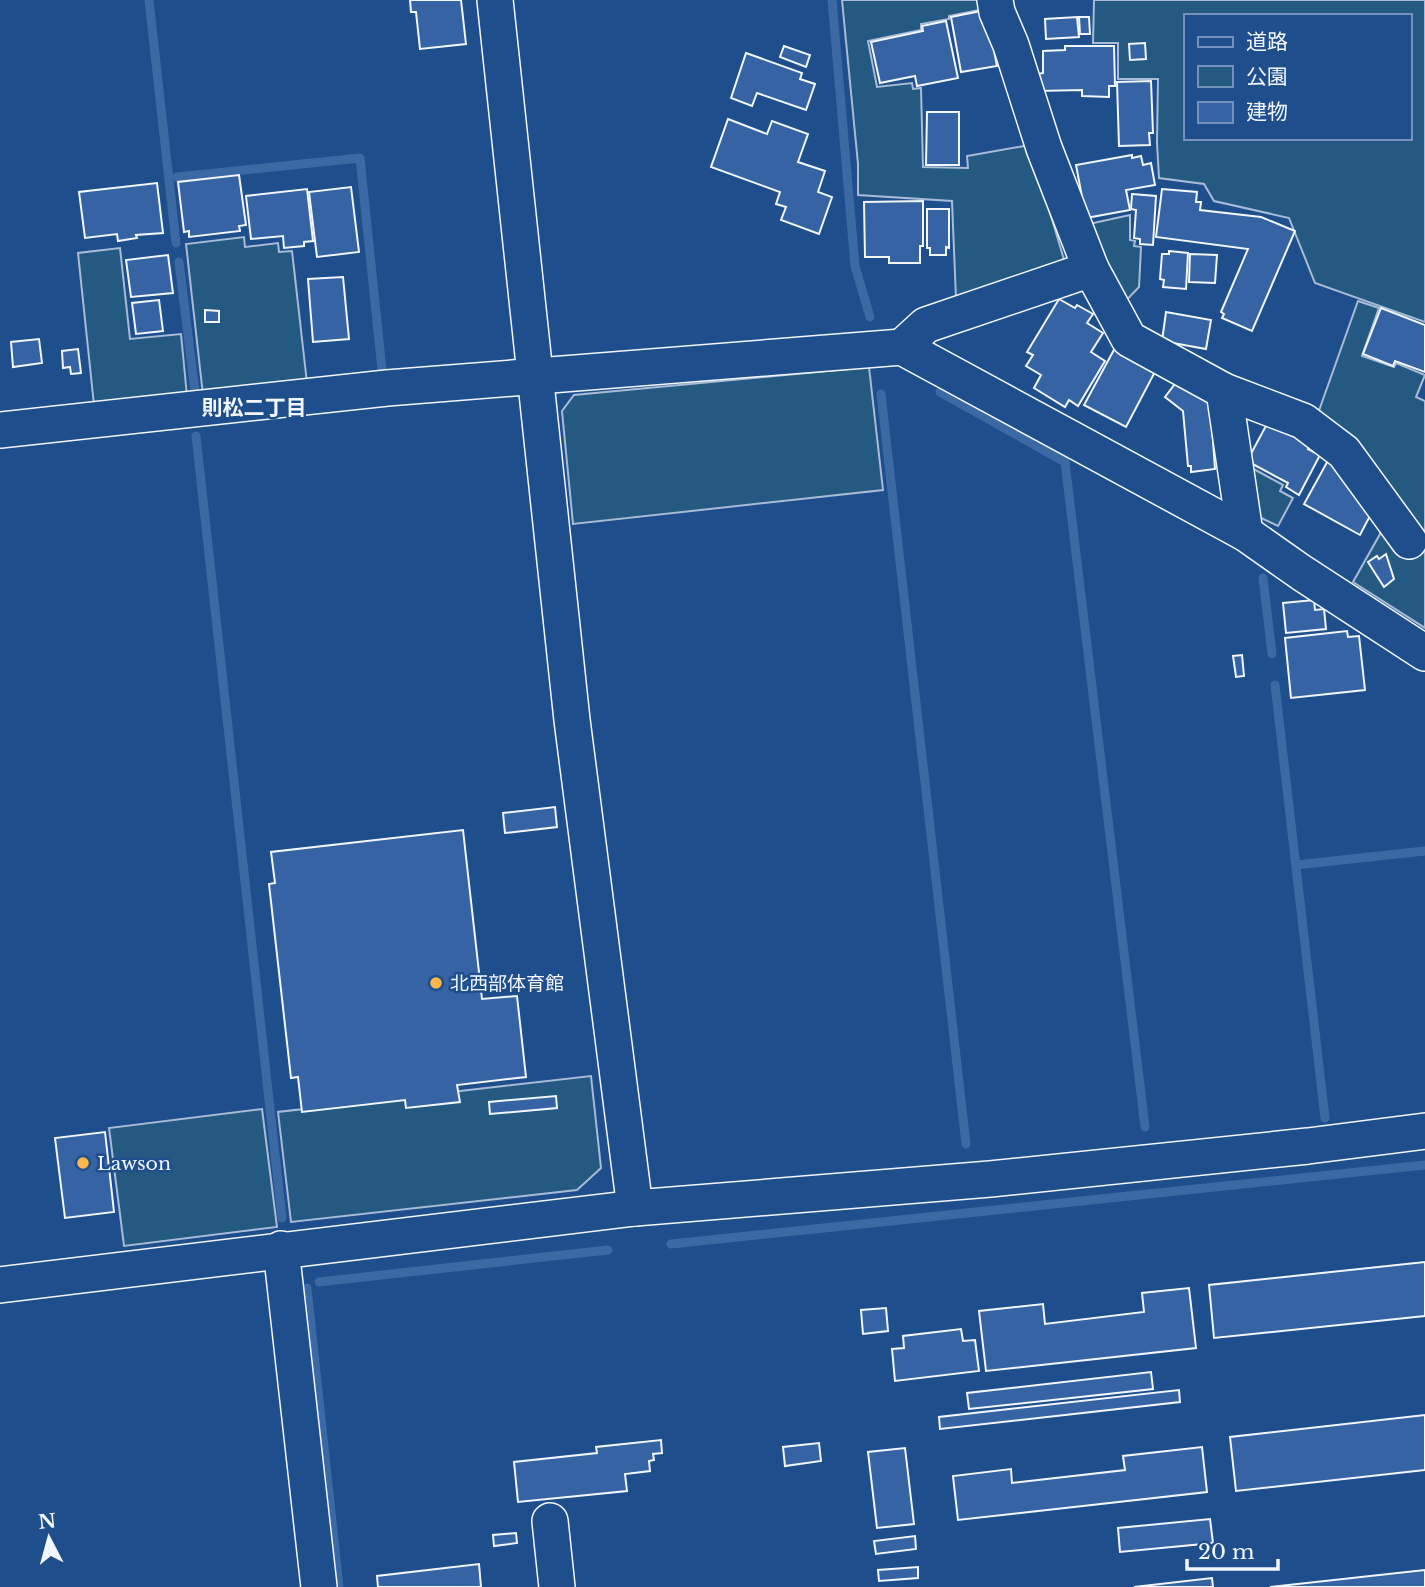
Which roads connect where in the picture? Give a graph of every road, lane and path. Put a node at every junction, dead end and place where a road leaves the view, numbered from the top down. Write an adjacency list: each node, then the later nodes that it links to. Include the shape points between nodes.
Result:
1 (495, 0): 5 (street)
2 (995, 0): 3 (street)
3 (1091, 269): 4 (street, via 926,325); 6 (street, via 1129,339)
4 (902, 347): 5 (street); 8 (street)
5 (536, 375): 7 (street); 12 (street, via 572,720)
6 (1224, 391): 8 (street); 9 (street, via 1303,421 1344,452)
7 (0, 430)
8 (1245, 533): 10 (street)
9 (1409, 541)
10 (1425, 653)
11 (1425, 1131): 12 (street, via 990,1178)
12 (635, 1208): 13 (street)
13 (281, 1250): 14 (street); 16 (street)
14 (0, 1285)
15 (550, 1521): 17 (street)
16 (318, 1587)
17 (557, 1587)

